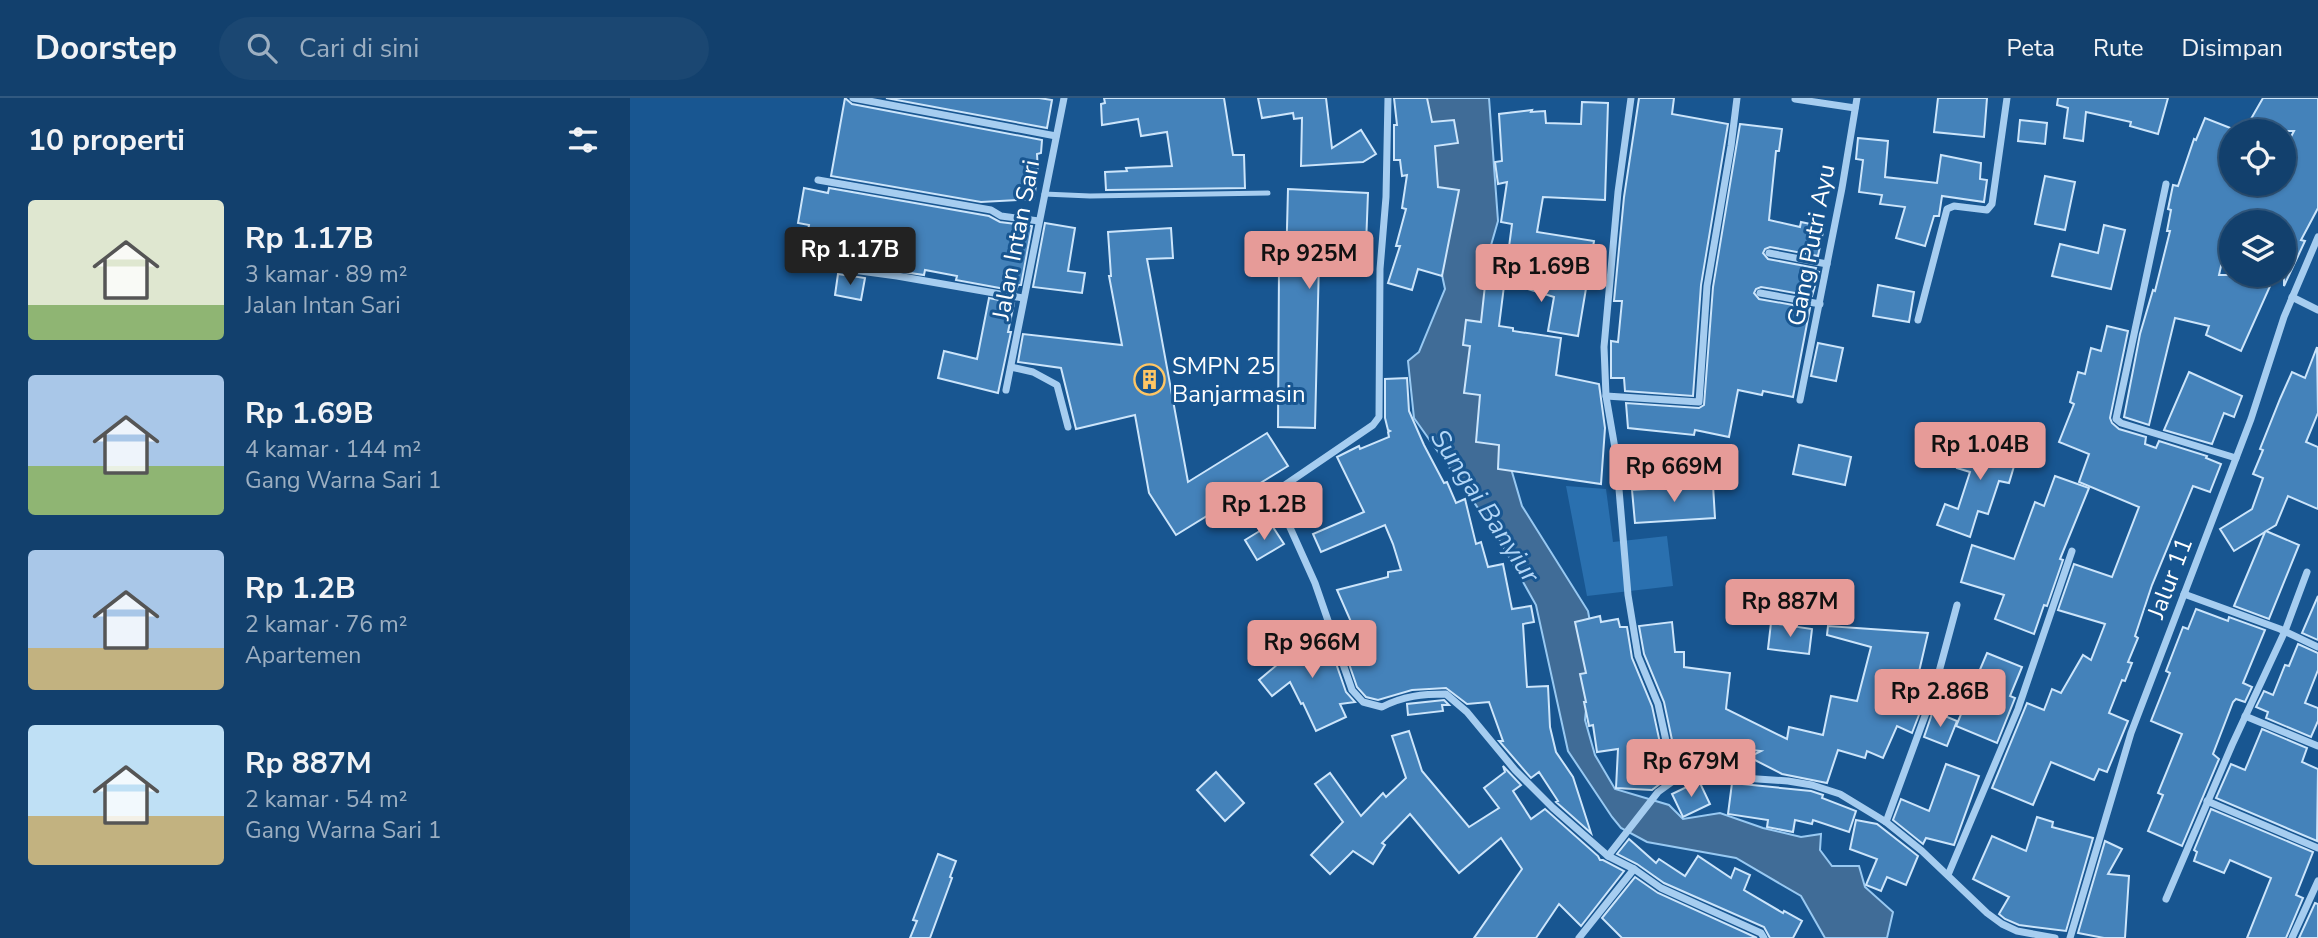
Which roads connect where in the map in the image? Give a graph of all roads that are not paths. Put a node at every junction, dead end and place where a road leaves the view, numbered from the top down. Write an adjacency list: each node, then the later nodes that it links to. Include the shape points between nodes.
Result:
1 (853, 98): 10 (street)
2 (1064, 98): 10 (street, Jalan Intan Sari)
3 (1388, 98): 44 (street, via 1379,417 1280,490 1279,503 1315,583 1357,697 1382,707 1421,694 1446,694 1553,808)
4 (1631, 98): 28 (street, via 1604,346)
5 (1737, 98): 28 (street, via 1707,286 1699,401)
6 (1857, 98): 9 (street, Gang Putri Ayu)
7 (2007, 98): 25 (street, via 1989,209 1947,209)
8 (1795, 99): 9 (street)
9 (1855, 108): 19 (street, Gang Putri Ayu)
10 (1056, 136): 14 (street, Jalan Intan Sari)
11 (818, 180): 15 (street)
12 (2166, 184): 31 (street, via 2116,419)
13 (1268, 192): 14 (lane)
14 (1044, 194): 15 (street, Jalan Intan Sari)
15 (1039, 221): 22 (street, Jalan Intan Sari)
16 (2318, 237): 21 (street, Jalur 11)
17 (1769, 253): 19 (street)
18 (801, 263): 22 (street)
19 (1827, 264): 23 (street, Gang Putri Ayu)
20 (1760, 293): 23 (street)
21 (2292, 297): 24 (street); 31 (street, Jalur 11)
22 (1023, 298): 26 (street, Jalan Intan Sari)
23 (1820, 304): 29 (street, Gang Putri Ayu)
24 (2318, 310)
25 (1918, 320)
26 (1011, 367): 27 (street, Jalan Intan Sari); 30 (street, via 1058,385)
27 (1006, 390)
28 (1606, 396): 40 (street, via 1638,656 1658,704 1668,750)
29 (1800, 400)
30 (1068, 428)
31 (2236, 458): 34 (street, Jalur 11)
32 (2072, 551): 46 (street, via 2018,709)
33 (2307, 572): 36 (street)
34 (2184, 594): 36 (street); 52 (street, Jalur 11, via 2131,733)
35 (1957, 605): 42 (street, via 1933,694)
36 (2285, 631): 37 (street); 38 (street)
37 (2318, 647)
38 (2245, 716): 39 (street); 41 (street)
39 (2318, 746)
40 (1683, 774): 42 (street, via 1812,785 1840,794); 44 (street, via 1658,792)
41 (2207, 801): 43 (street); 48 (street)
42 (1886, 822): 46 (street)
43 (2318, 848)
44 (1610, 854): 45 (street)
45 (1634, 869): 49 (street); 50 (street, via 1661,888)
46 (1948, 874): 51 (street, via 2002,925)
47 (2318, 881): 53 (street)
48 (2166, 899)
49 (1579, 938)
50 (1764, 938)
51 (2055, 938)
52 (2070, 938)
53 (2292, 938)

